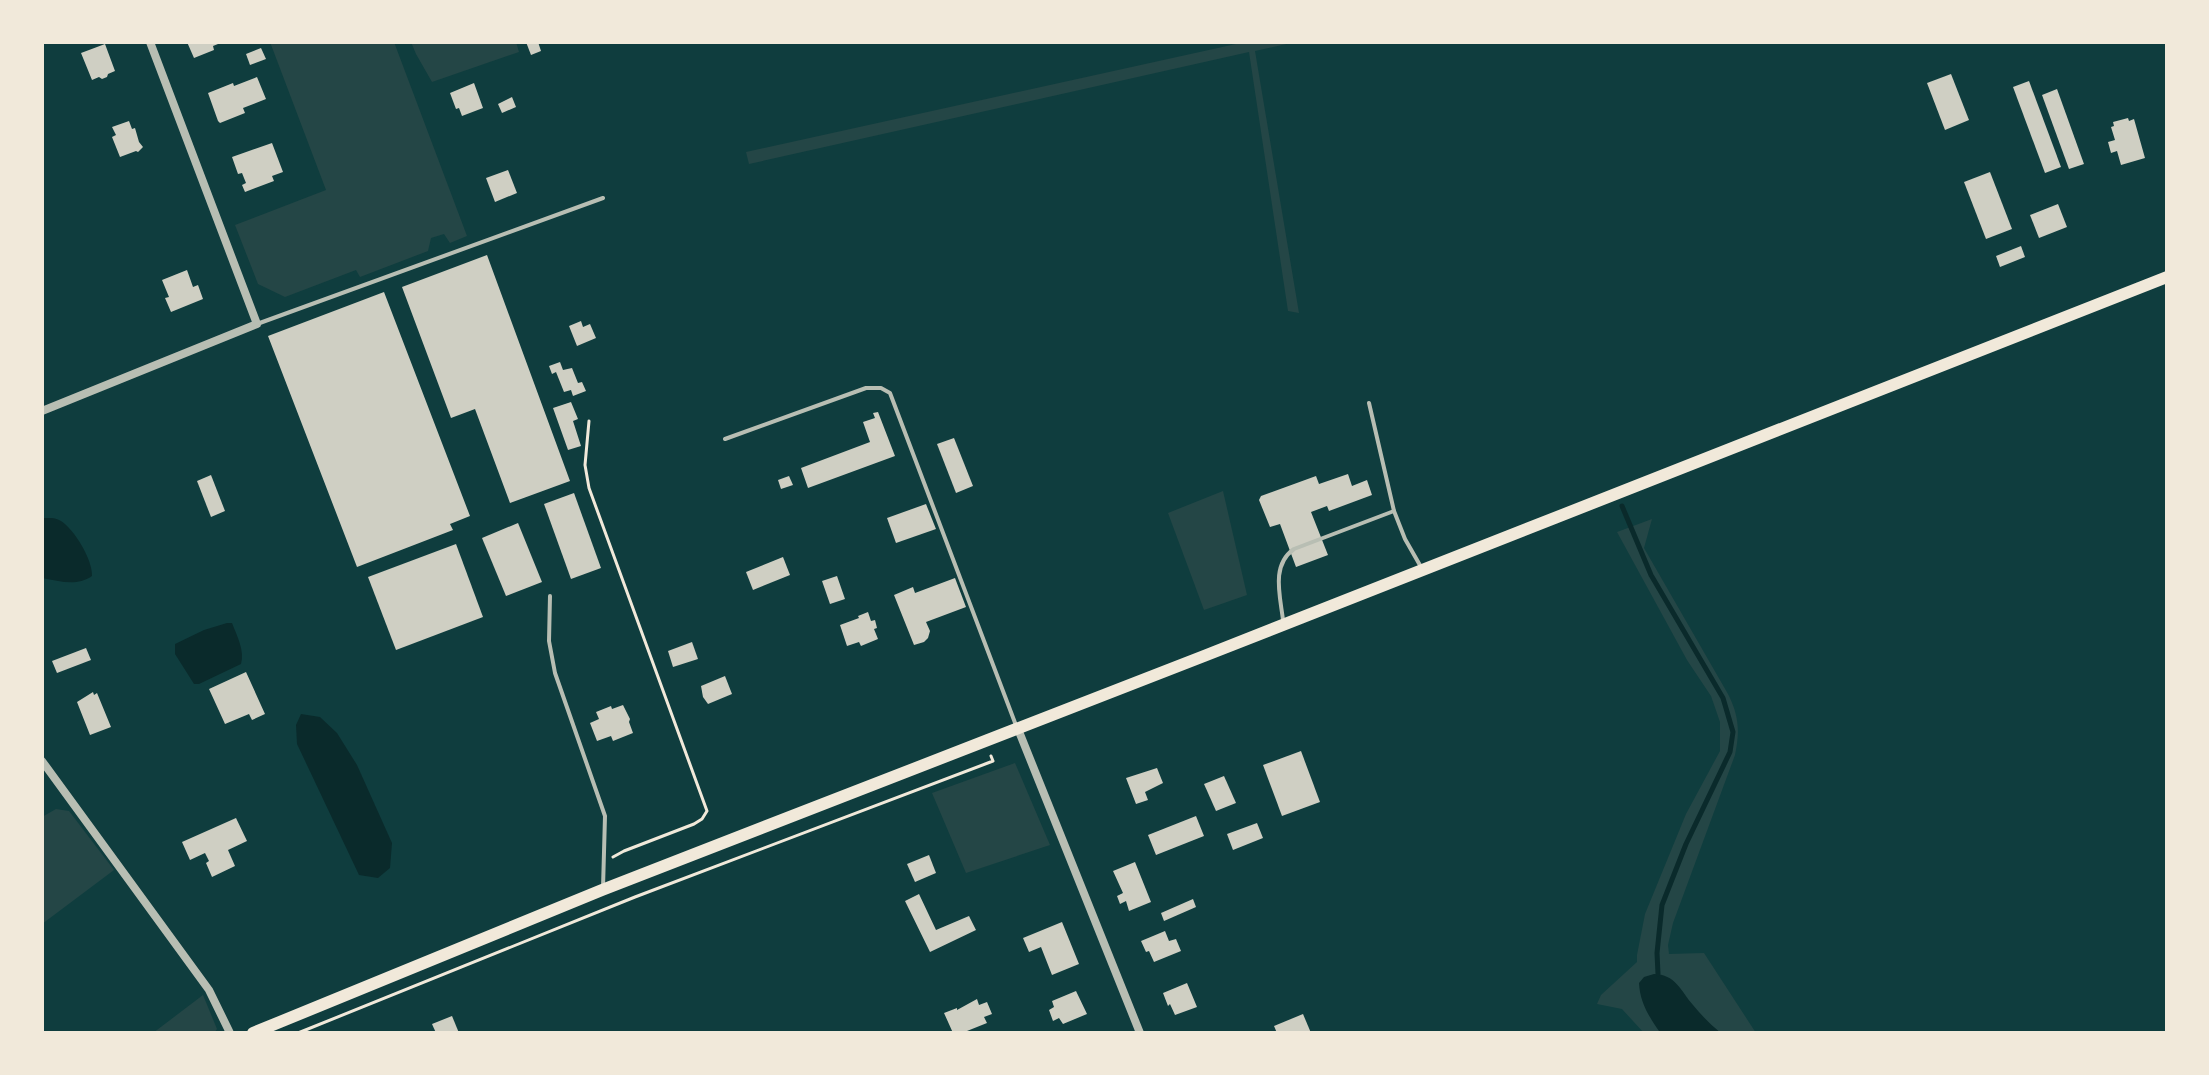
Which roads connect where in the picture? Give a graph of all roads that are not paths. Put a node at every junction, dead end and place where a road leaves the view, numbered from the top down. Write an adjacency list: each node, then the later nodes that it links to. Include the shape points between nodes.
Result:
1 (150, 42): 4 (street)
2 (603, 198): 4 (lane)
3 (2167, 277): 9 (main road)
4 (257, 324): 6 (street)
5 (1369, 403): 8 (lane)
6 (42, 411)
7 (725, 439): 12 (lane, via 866,388 890,393)
8 (1394, 511): 9 (lane); 11 (lane, via 1285,555 1279,579)
9 (1422, 570): 11 (main road)
10 (550, 596): 14 (lane, via 555,673 605,816)
11 (1283, 624): 12 (main road)
12 (1018, 729): 14 (main road); 17 (street)
13 (42, 761): 15 (street, via 209,990)
14 (602, 890): 16 (main road)
15 (230, 1033)
16 (253, 1033)
17 (1140, 1033)

